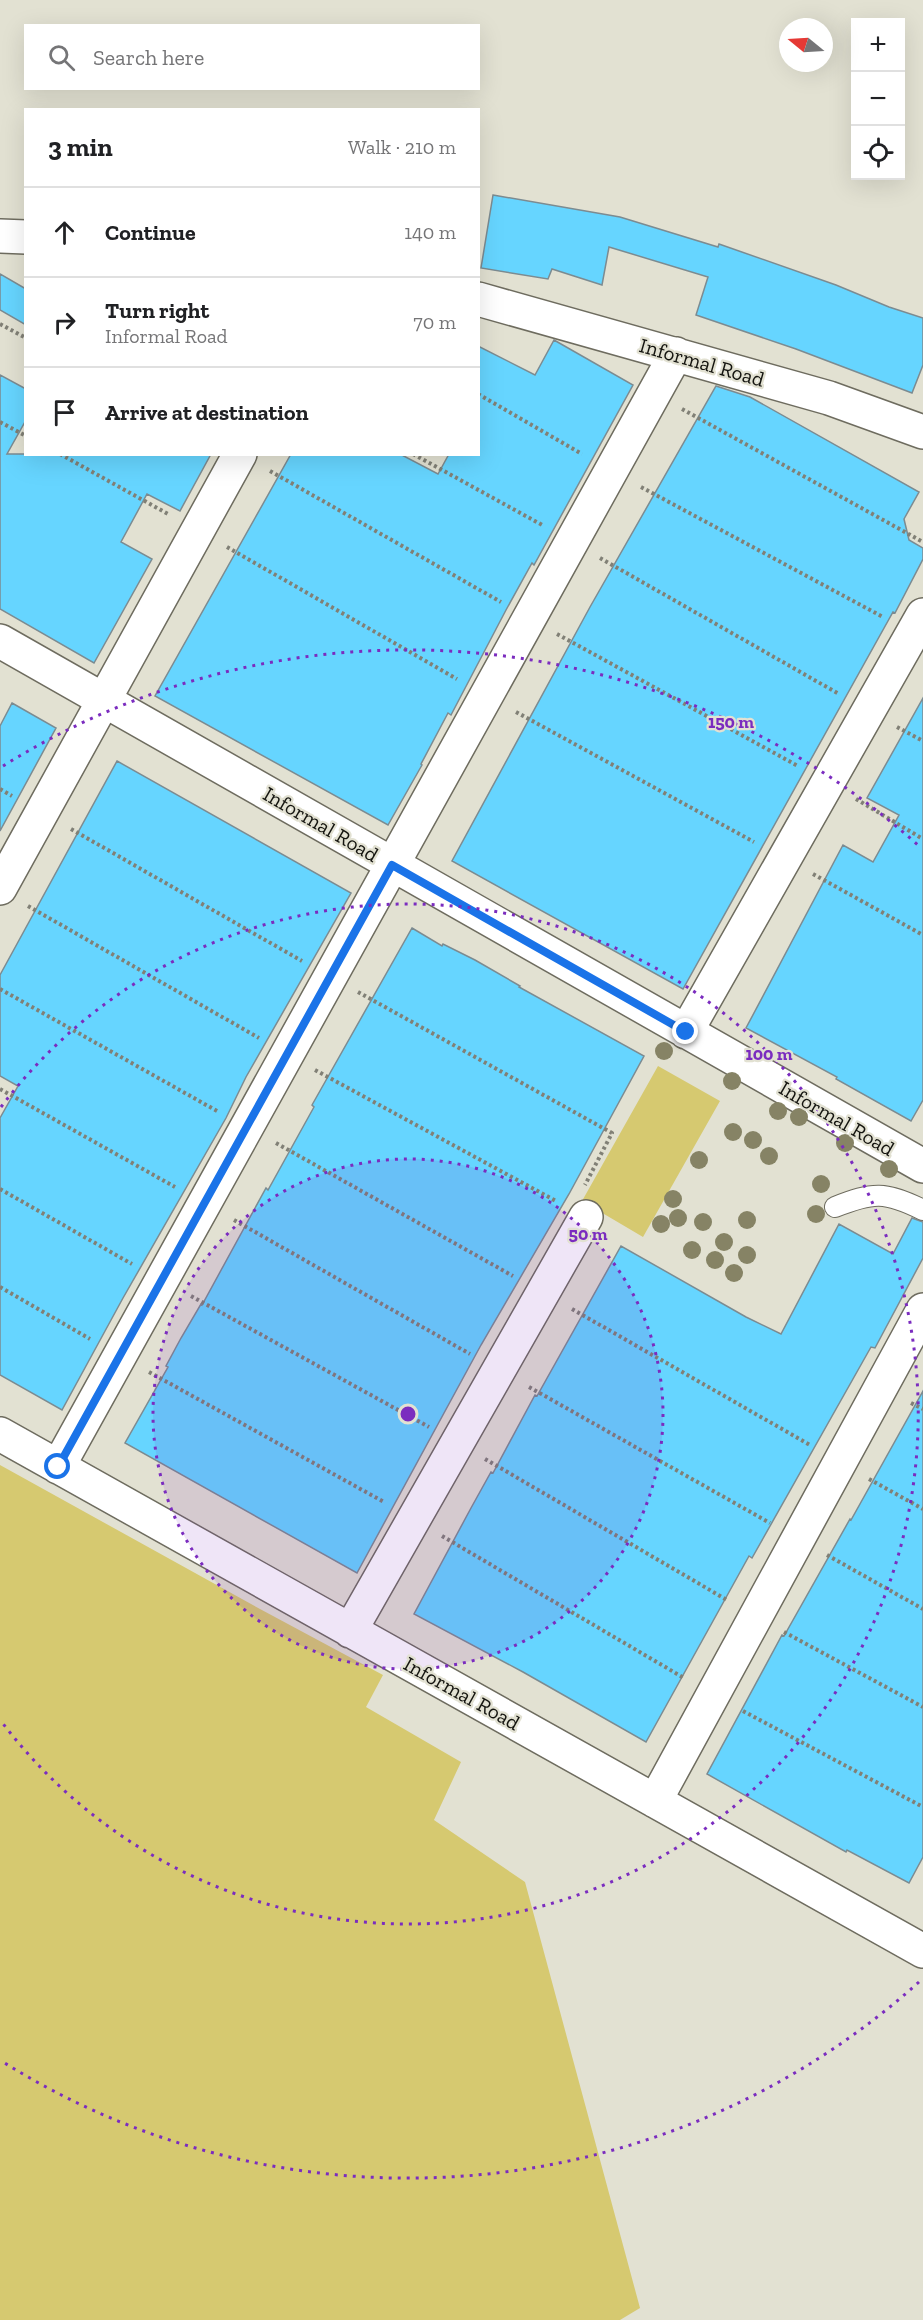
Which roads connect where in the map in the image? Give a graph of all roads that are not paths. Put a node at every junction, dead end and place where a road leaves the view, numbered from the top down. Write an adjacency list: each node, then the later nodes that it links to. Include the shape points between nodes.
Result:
1 (0, 236): 2 (street)
2 (24, 237)
3 (480, 300): 4 (street, Informal Road)
4 (676, 354): 5 (street, Informal Road, via 829,398); 10 (street)
5 (923, 432)
6 (250, 460): 9 (street)
7 (918, 624): 12 (street)
8 (0, 641): 9 (street, Informal Road)
9 (103, 700): 10 (street, Informal Road); 11 (street, via 42,812)
10 (392, 865): 12 (street, Informal Road); 19 (street)
11 (10, 895)
12 (686, 1032): 13 (street, Informal Road)
13 (923, 1167)
14 (835, 1207): 15 (lane, via 871,1194 908,1202)
15 (923, 1210)
16 (579, 1213): 20 (street, via 543,1293)
17 (923, 1310): 21 (street)
18 (0, 1434): 19 (street, Informal Road)
19 (58, 1467): 20 (street, Informal Road)
20 (350, 1631): 21 (street, Informal Road)
21 (655, 1801): 22 (street, Informal Road)
22 (923, 1951)

